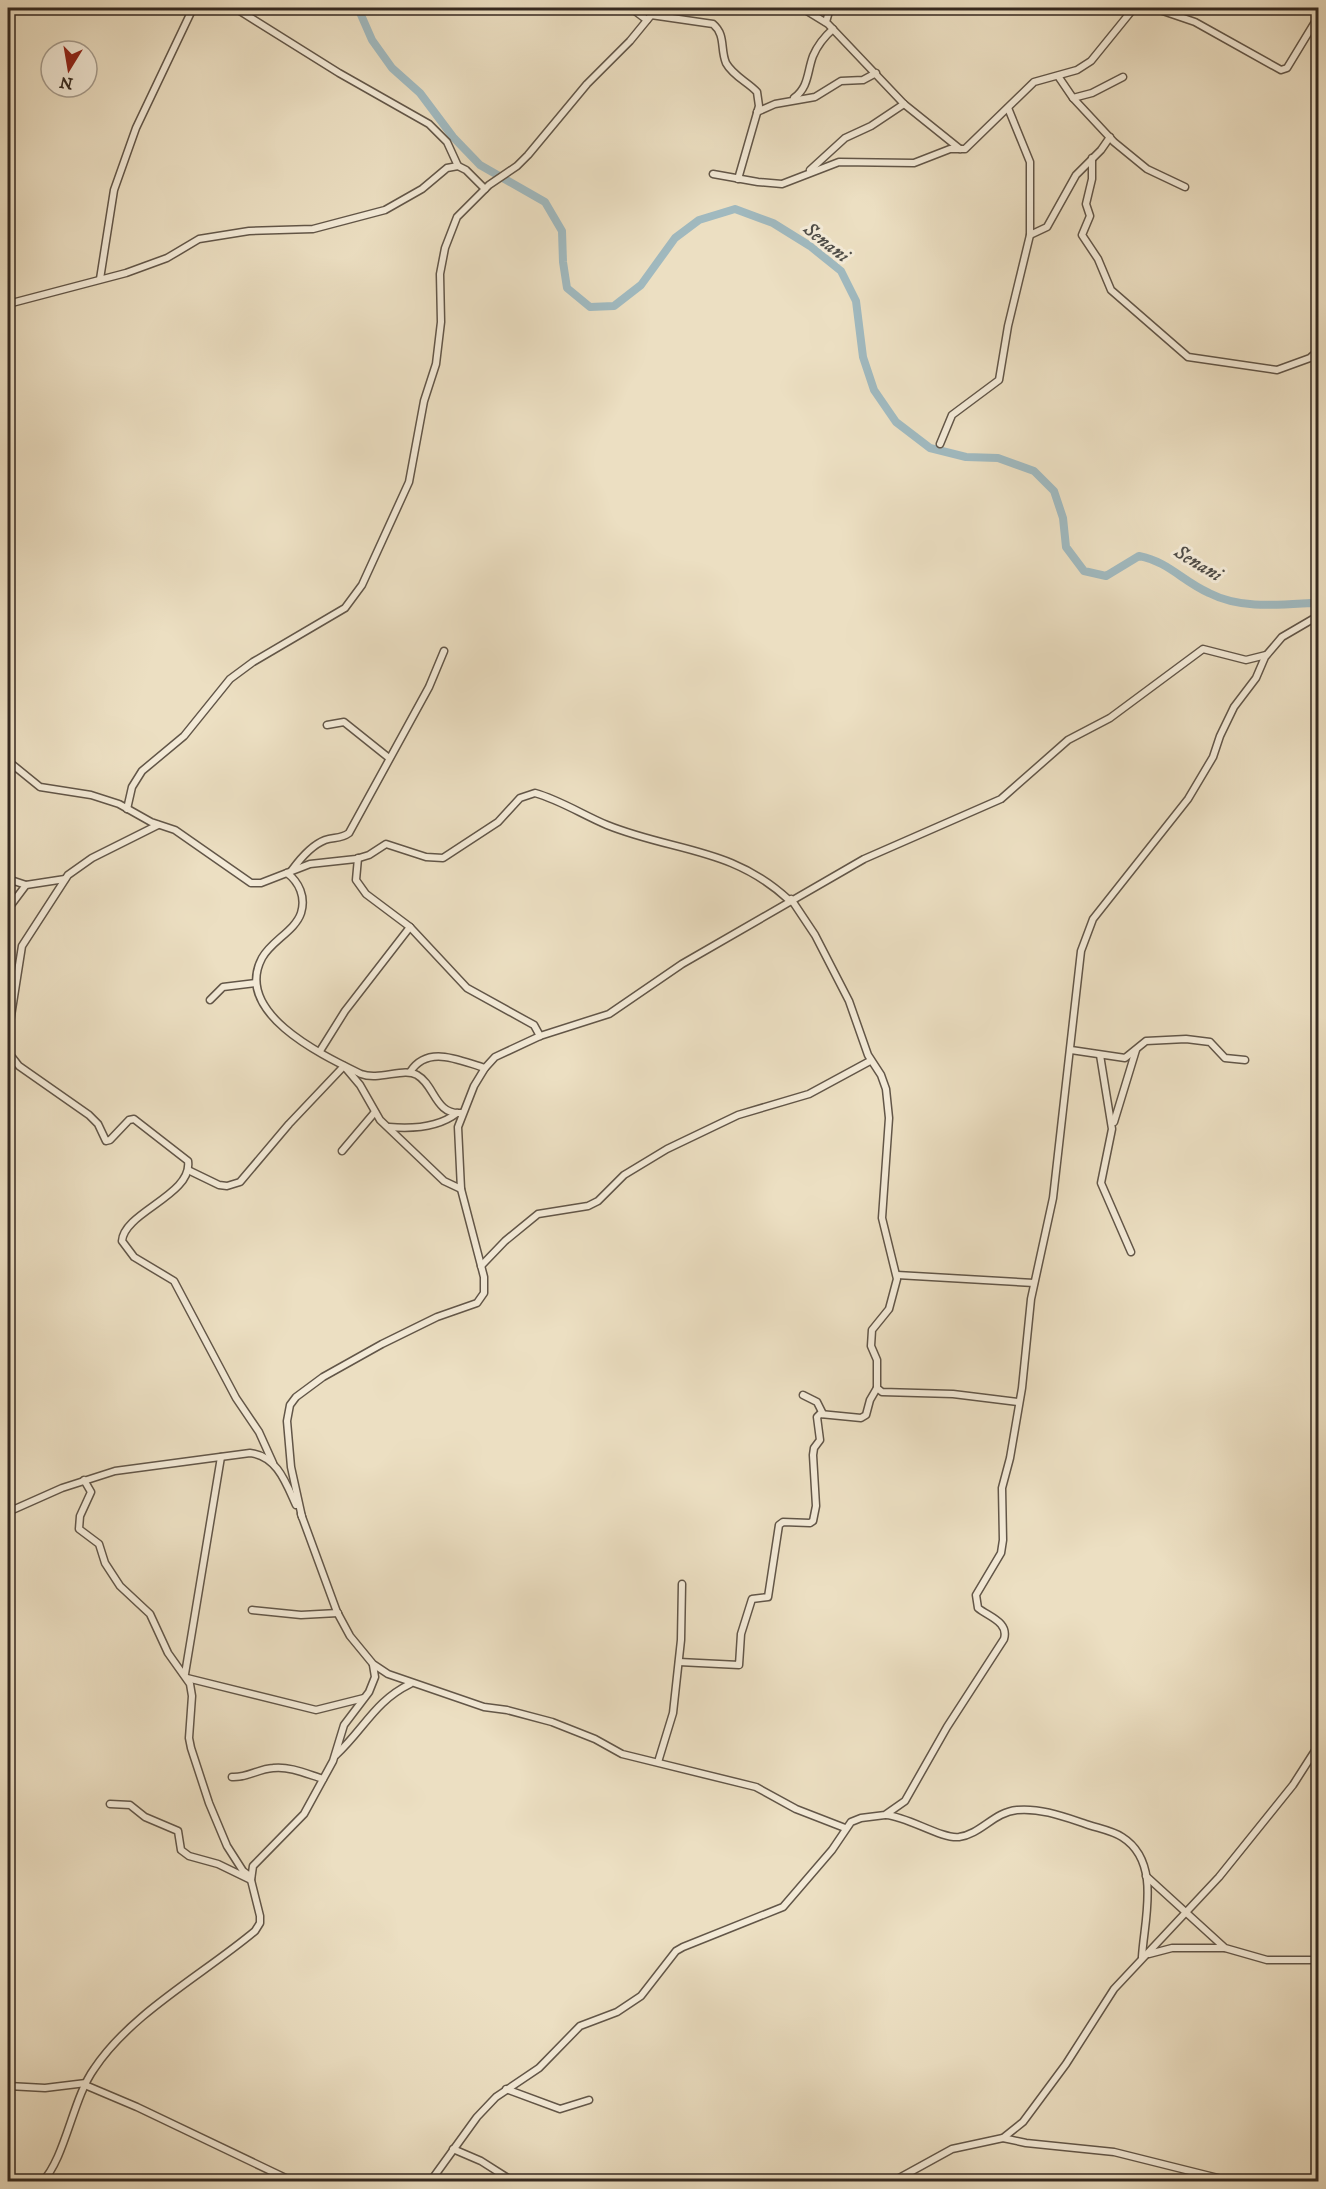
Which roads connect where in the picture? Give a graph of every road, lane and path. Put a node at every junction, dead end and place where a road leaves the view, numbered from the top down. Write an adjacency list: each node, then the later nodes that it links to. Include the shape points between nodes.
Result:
1 (192, 8): 31 (street, via 136,128 114,190)
2 (235, 8): 24 (street, via 339,73 421,118 447,142)
3 (631, 8): 10 (street)
4 (657, 8): 10 (street)
5 (802, 8): 11 (street)
6 (830, 8): 11 (street)
7 (1134, 8): 14 (street, via 1091,61)
8 (1154, 8): 9 (street, via 1195,22 1281,70 1287,68)
9 (1318, 17)
10 (649, 18): 20 (street, via 703,21 718,28 725,60 760,98); 29 (street, via 599,70 528,155)
11 (826, 22): 12 (street)
12 (832, 28): 13 (street); 17 (street, via 814,53 806,86)
13 (876, 73): 17 (street, via 863,80 841,81 815,97); 18 (street)
14 (1058, 76): 16 (street); 19 (street, via 1034,82)
15 (1123, 77): 16 (street)
16 (1073, 98): 21 (street)
17 (791, 100): 20 (street)
18 (904, 104): 22 (street); 25 (street, via 845,138)
19 (1008, 108): 22 (street); 30 (street, via 1030,162)
20 (757, 112): 27 (street)
21 (1110, 137): 23 (street); 28 (street, via 1147,170)
22 (961, 149): 25 (street, via 950,149 914,163 839,162)
23 (1092, 158): 30 (street, via 1076,175 1047,227); 33 (street, via 1086,204 1090,216 1082,235 1098,259 1110,290 1179,352 1200,361 1277,370)
24 (458, 166): 29 (street, via 471,173); 31 (street, via 440,171 422,189 385,210 314,229 249,231 199,239 167,258)
25 (807, 172): 27 (street, via 782,184)
26 (713, 174): 27 (street)
27 (738, 179)
28 (1185, 187)
29 (485, 189): 41 (street, via 457,217 445,248 436,364 424,401 409,482 362,585 345,608 230,679 184,736 142,771 132,787)
30 (1029, 236): 34 (street, via 999,380 952,415)
31 (100, 279): 32 (street)
32 (8, 304)
33 (1318, 351)
34 (940, 444)
35 (1318, 616): 37 (street, via 1282,637)
36 (444, 651): 39 (street, via 429,687)
37 (1266, 655): 48 (street, via 1246,660 1203,649 1119,712 1068,740 1001,800 864,859); 55 (street, via 1256,678 1234,707 1193,792 1093,919 1081,951)
38 (327, 725): 39 (street, via 344,722)
39 (388, 758): 44 (street, via 349,833 311,849)
40 (8, 761): 41 (street, via 40,787 91,795)
41 (127, 809): 42 (street)
42 (159, 825): 44 (street, via 175,830 251,883); 46 (street, via 76,867)
43 (358, 858): 44 (street, via 310,864); 48 (street, via 390,843 426,857 443,858 498,822 520,798 535,793 608,826 717,855 756,873); 50 (street, via 359,886)
44 (289, 872): 51 (street, via 301,889 301,914 268,948 257,970)
45 (8, 879): 47 (street)
46 (65, 879): 47 (street); 53 (street, via 22,946)
47 (26, 885): 49 (street)
48 (790, 899): 54 (street, via 682,963 609,1014); 61 (street, via 849,1000)
49 (8, 909)
50 (410, 927): 54 (street, via 467,988 534,1025); 57 (street, via 345,1011)
51 (256, 983): 52 (street, via 230,984); 57 (street, via 274,1020)
52 (210, 1000)
53 (8, 1035)
54 (540, 1036): 63 (street, via 502,1053)
55 (1071, 1050): 59 (street); 75 (street, via 1053,1198)
56 (1136, 1050): 59 (street, via 1125,1058); 60 (street, via 1153,1040 1186,1039 1210,1042 1225,1058); 68 (street)
57 (320, 1051): 62 (street)
58 (8, 1052): 70 (street, via 19,1066 88,1114 106,1140 134,1119 181,1153 188,1161)
59 (1100, 1055): 68 (street)
60 (1245, 1060)
61 (870, 1061): 73 (street, via 809,1094 738,1115 667,1149 624,1175 588,1206 538,1214); 74 (street, via 881,1075 888,1101 882,1218)
62 (344, 1066): 64 (street, via 370,1078); 65 (street); 70 (street, via 240,1182 219,1185)
63 (485, 1068): 64 (street, via 436,1056 424,1059); 66 (street)
64 (410, 1072): 66 (street, via 418,1075 442,1107)
65 (375, 1112): 67 (street); 69 (street)
66 (459, 1113): 67 (street, via 424,1127); 71 (street)
67 (388, 1127): 71 (street, via 444,1181)
68 (1112, 1129): 72 (street, via 1101,1183)
69 (342, 1151)
70 (188, 1170): 81 (street, via 170,1193 128,1229 122,1241 134,1257 174,1281)
71 (461, 1189): 73 (street)
72 (1131, 1252)
73 (480, 1266): 84 (street, via 485,1286 477,1303 382,1344 323,1377 290,1405 287,1420 291,1467)
74 (897, 1275): 75 (street); 76 (street, via 888,1309 872,1330)
75 (1034, 1282): 78 (street)
76 (877, 1388): 78 (street, via 882,1392 953,1394); 79 (street, via 864,1416)
77 (804, 1395): 79 (street, via 817,1402)
78 (1018, 1402): 101 (street, via 1002,1488 1000,1553 975,1603 1004,1626 1004,1639 905,1801)
79 (823, 1414): 88 (street, via 818,1417 820,1440 813,1450 817,1489 814,1517 810,1523 779,1525 768,1597 752,1599 741,1634 739,1665)
80 (221, 1457): 81 (street, via 250,1453); 82 (street, via 132,1468); 90 (street)
81 (273, 1464): 84 (street)
82 (84, 1480): 83 (street); 90 (street, via 91,1492 80,1516 79,1529 99,1544 108,1567 125,1592 150,1614 168,1653)
83 (8, 1512)
84 (302, 1517): 87 (street)
85 (682, 1584): 88 (street)
86 (252, 1611): 87 (street)
87 (338, 1613): 89 (street, via 350,1636)
88 (679, 1662): 97 (street, via 673,1713)
89 (373, 1664): 91 (street); 92 (street, via 375,1677)
90 (186, 1676): 92 (street, via 316,1710); 104 (street, via 192,1696 191,1748 227,1846)
91 (410, 1683): 94 (street, via 385,1698); 97 (street, via 484,1707 552,1722 622,1754)
92 (365, 1698): 94 (street, via 344,1725)
93 (1318, 1746): 95 (street)
94 (335, 1755): 99 (street)
95 (1311, 1757): 96 (street); 105 (street, via 1269,1817)
96 (1318, 1759)
97 (658, 1762): 102 (street, via 756,1787 796,1809)
98 (232, 1778): 99 (street, via 272,1768)
99 (323, 1779): 104 (street, via 296,1825 256,1861)
100 (110, 1804): 104 (street, via 132,1806 178,1831 181,1850 189,1856)
101 (885, 1815): 102 (street, via 861,1818); 103 (street, via 959,1837 1015,1810 1050,1812 1122,1837 1134,1850)
102 (845, 1828): 111 (street, via 832,1850 783,1907 676,1951 641,1995 617,2012 580,2026 539,2068)
103 (1146, 1876): 105 (street); 107 (street)
104 (251, 1879): 109 (street, via 260,1916 255,1931 143,2017 100,2061)
105 (1186, 1911): 106 (street); 107 (street)
106 (1225, 1948): 107 (street, via 1162,1948); 108 (street, via 1267,1960)
107 (1142, 1958): 113 (street, via 1114,1989 1038,2104 1014,2132)
108 (1318, 1960)
109 (85, 2084): 110 (street); 115 (street); 116 (street)
110 (8, 2086)
111 (506, 2089): 112 (street, via 560,2109); 114 (street, via 477,2117)
112 (589, 2100)
113 (1003, 2138): 119 (street, via 952,2150); 120 (street, via 1114,2152)
114 (453, 2149): 117 (street); 118 (street)
115 (42, 2181)
116 (294, 2181)
117 (430, 2181)
118 (514, 2181)
119 (892, 2181)
120 (1234, 2181)

